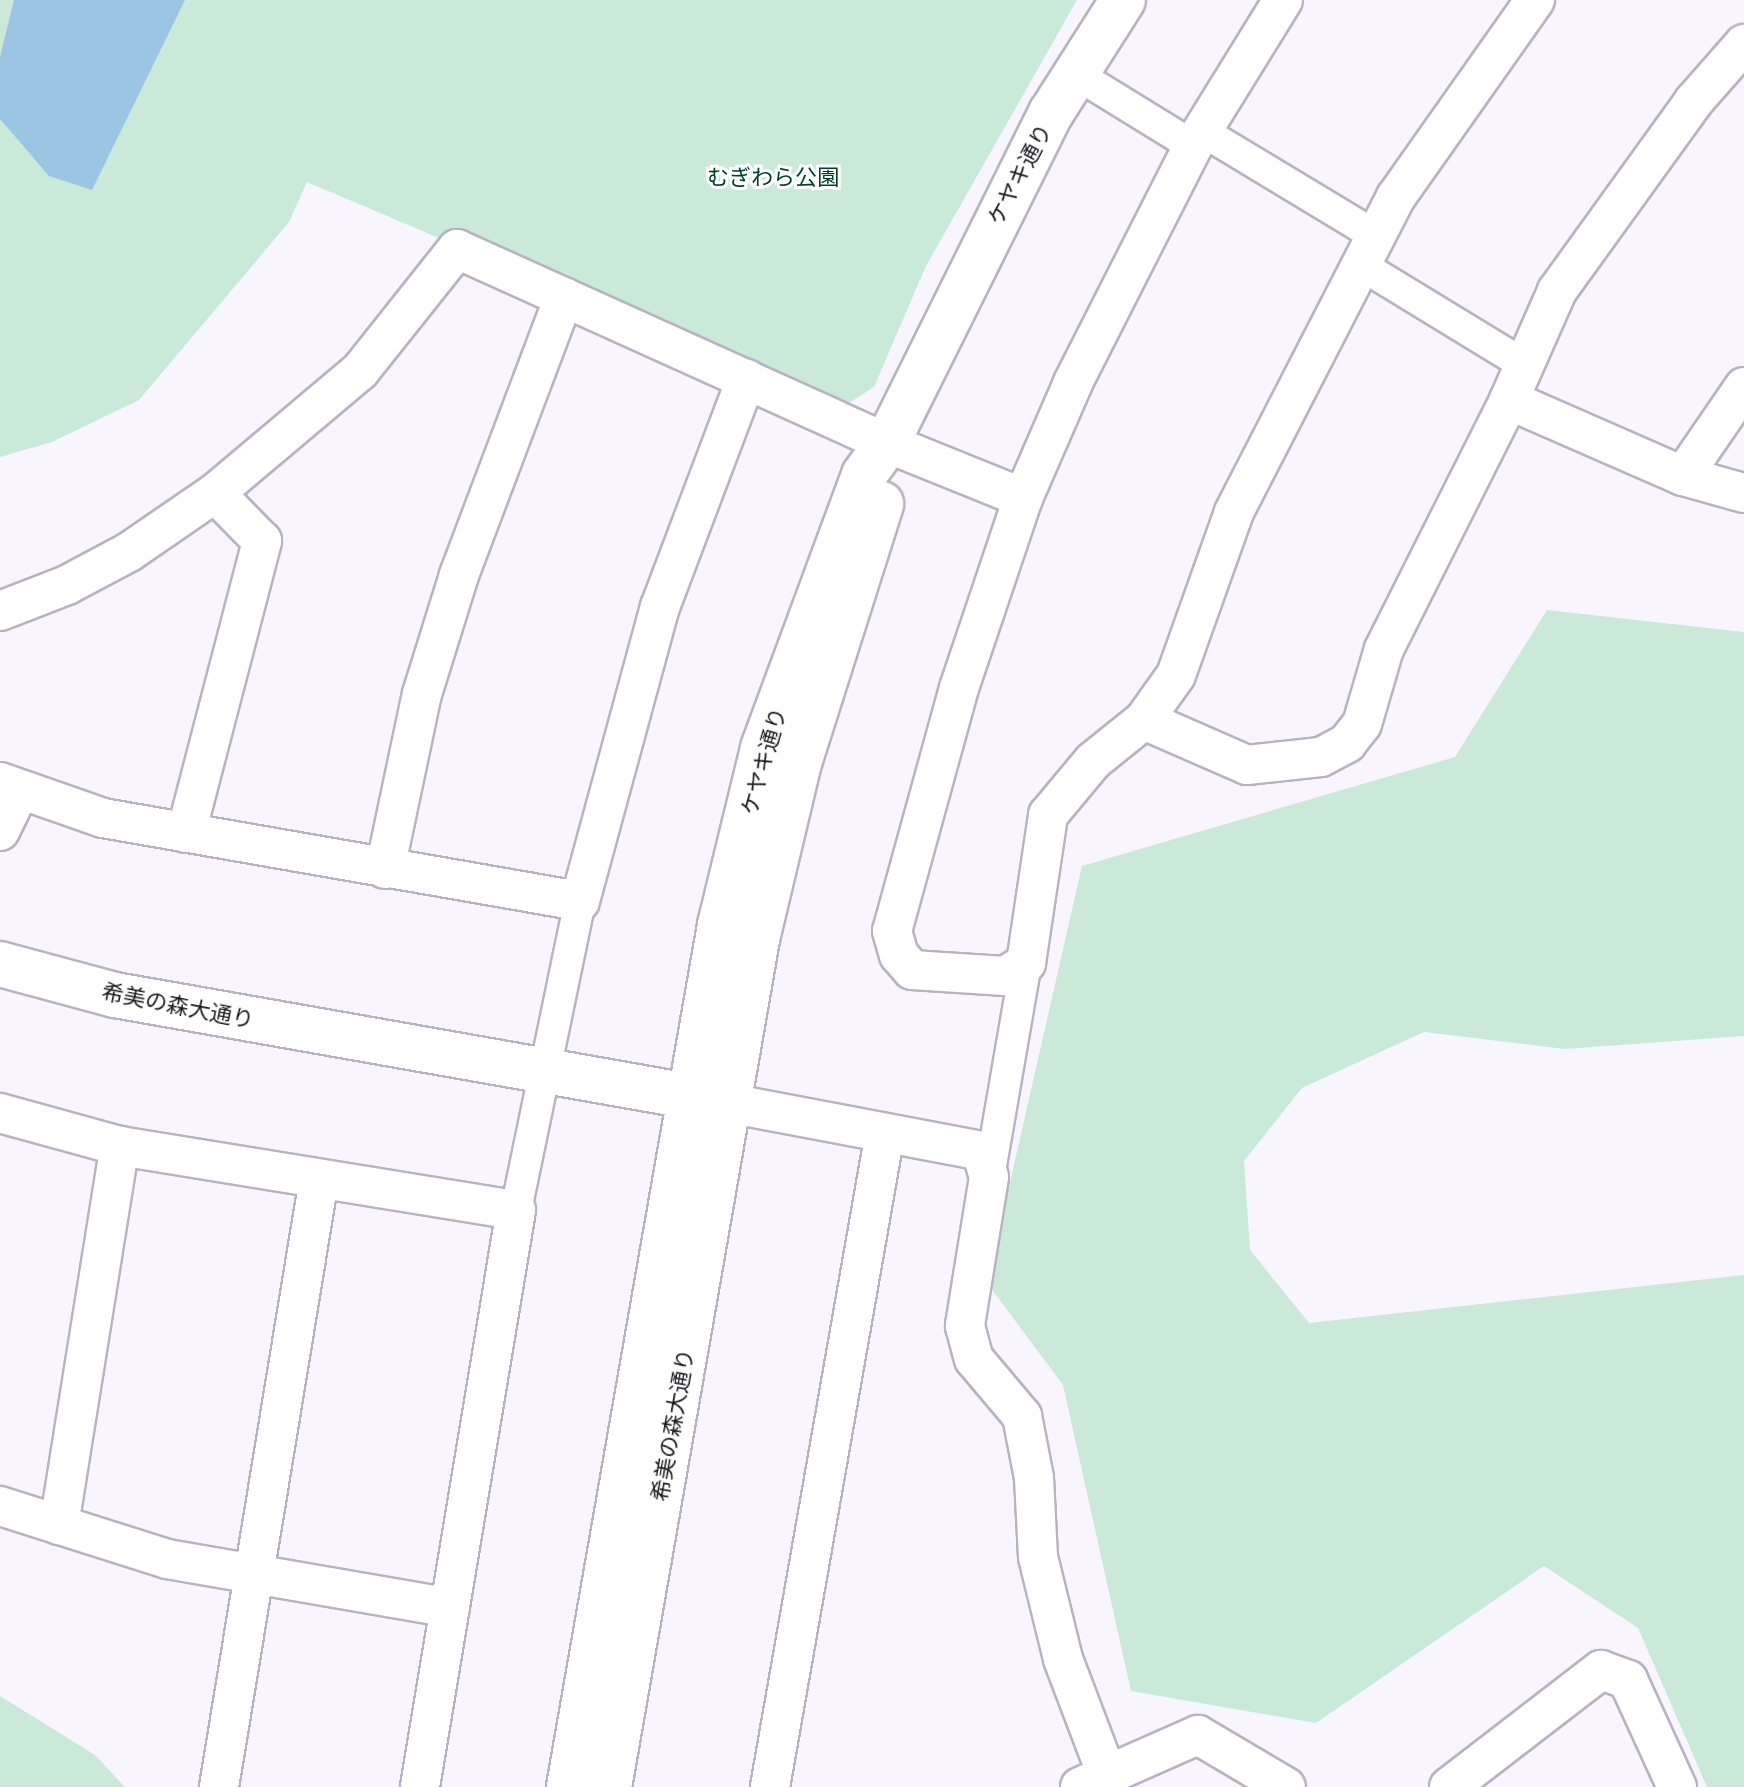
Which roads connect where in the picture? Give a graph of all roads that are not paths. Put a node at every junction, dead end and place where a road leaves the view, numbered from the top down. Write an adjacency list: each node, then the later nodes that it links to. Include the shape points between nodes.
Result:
1 (1123, 0): 5 (street, ケヤキ通り)
2 (1283, 0): 6 (street)
3 (1535, 0): 7 (street, via 1396,197)
4 (1744, 44): 9 (street, via 1694,101 1557,291)
5 (1076, 74): 6 (street); 13 (street, ケヤキ通り, via 977,252)
6 (1198, 138): 7 (street); 17 (street, via 1073,383)
7 (1368, 250): 9 (street); 19 (street, via 1234,512 1176,675)
8 (564, 297): 10 (street); 15 (street, via 457,249 360,371); 23 (street, via 459,575 422,694)
9 (1525, 365): 12 (street)
10 (746, 379): 13 (street); 24 (street, via 660,607)
11 (1744, 387): 14 (street)
12 (1509, 400): 14 (street); 19 (street, via 1412,588 1384,649 1362,724 1347,743 1321,757 1247,765)
13 (887, 443): 17 (street); 28 (street, ケヤキ通り, via 864,475 763,748 720,925)
14 (1683, 476): 16 (street)
15 (215, 493): 18 (street, via 129,552 67,585); 22 (street, via 262,541)
16 (1744, 493)
17 (1023, 498): 25 (street, via 959,688 892,931 899,955 912,970 1005,976)
18 (0, 611)
19 (1144, 720): 25 (street, via 1093,761 1048,815)
20 (9, 787): 21 (street); 22 (street, via 103,818)
21 (0, 831)
22 (186, 833): 23 (street)
23 (385, 869): 24 (street)
24 (580, 901): 27 (street)
25 (1026, 963): 32 (street)
26 (0, 964): 27 (street, 希美の森大通り, via 115,995)
27 (545, 1069): 28 (street, 希美の森大通り); 34 (street)
28 (709, 1099): 30 (street); 42 (street, 希美の森大通り); 43 (street, 希美の森大通り)
29 (0, 1113): 31 (street)
30 (885, 1133): 32 (street, via 981,1151); 44 (street)
31 (120, 1146): 33 (street); 36 (street)
32 (989, 1177): 39 (street, via 965,1326 974,1359 1022,1416 1042,1572)
33 (319, 1179): 34 (street); 37 (street)
34 (516, 1210): 38 (street)
35 (0, 1506): 36 (street)
36 (59, 1525): 37 (street, via 167,1559)
37 (251, 1575): 38 (street); 40 (street)
38 (450, 1608): 41 (street)
39 (1094, 1781): 45 (street, via 1198,1735)
40 (219, 1787)
41 (420, 1787)
42 (569, 1787)
43 (609, 1787)
44 (770, 1787)
45 (1286, 1787)
46 (1449, 1787): 47 (street, via 1601,1670 1628,1680)
47 (1677, 1787)

